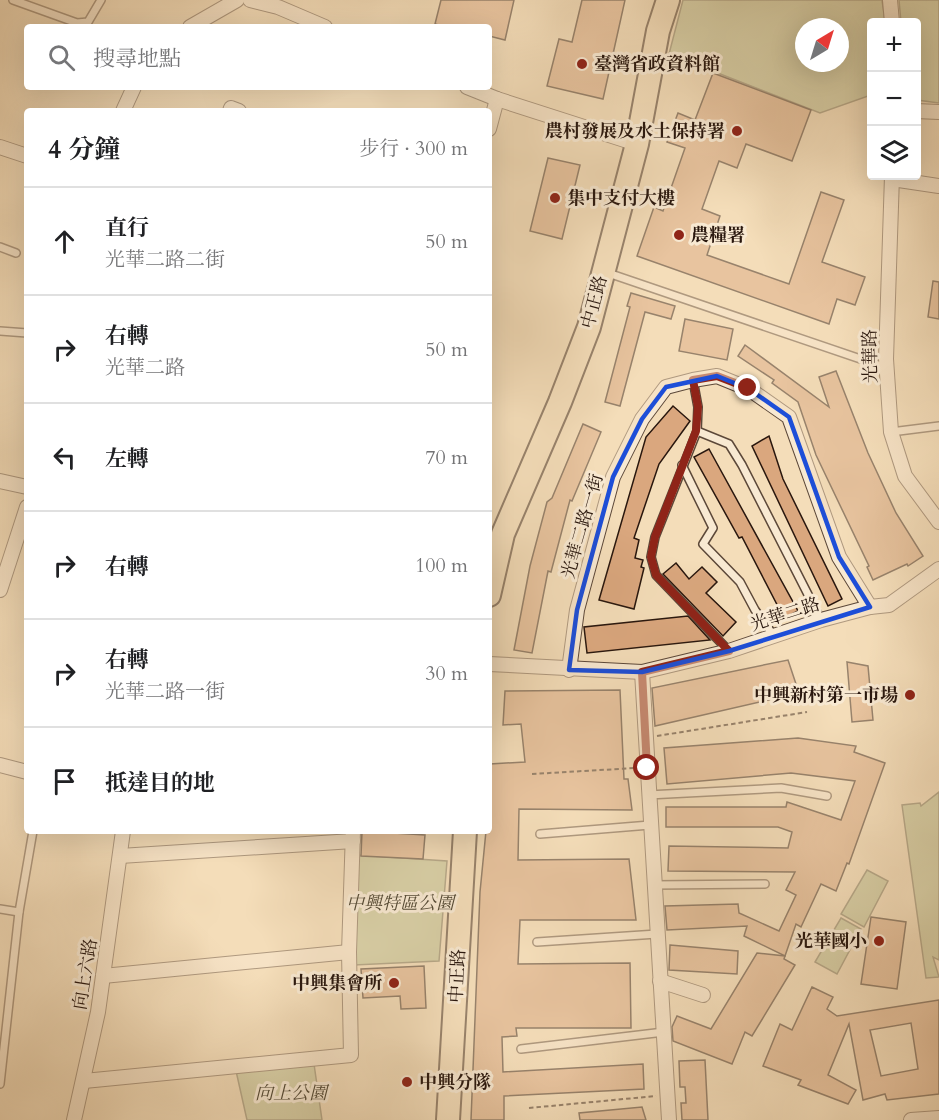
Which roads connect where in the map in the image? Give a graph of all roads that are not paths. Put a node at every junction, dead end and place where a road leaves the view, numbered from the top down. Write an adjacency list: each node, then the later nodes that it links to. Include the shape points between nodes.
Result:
1 (14, 0): 2 (lane, via 77,23 88,22)
2 (101, 0)
3 (237, 0): 8 (street)
4 (250, 0): 9 (street)
5 (668, 0): 17 (main road, 中正路, via 658,31)
6 (890, 0): 7 (street)
7 (892, 18)
8 (195, 24)
9 (318, 24)
10 (133, 90): 13 (street)
11 (474, 90): 12 (street)
12 (497, 99): 16 (street); 17 (street)
13 (124, 108)
14 (921, 111): 15 (street)
15 (939, 112)
16 (492, 118)
17 (637, 144): 25 (main road, 中正路)
18 (0, 147): 19 (street)
19 (24, 155)
20 (892, 180): 28 (street, 光華路)
21 (908, 180): 22 (street)
22 (939, 186)
23 (0, 247): 24 (lane)
24 (16, 253)
25 (603, 272): 28 (lane); 38 (main road, 中正路, via 585,337)
26 (0, 331): 27 (lane)
27 (24, 333)
28 (887, 368): 32 (street, 光華路)
29 (693, 380): 31 (lane, via 698,407); 43 (street, 光華二路一街, via 717,376 728,380 748,388 789,417 839,557); 48 (street, 光華二路一街, via 666,387 642,419 614,477 577,610)
30 (939, 426): 32 (lane)
31 (696, 431): 33 (lane); 44 (lane, via 729,444)
32 (891, 432): 37 (street, 光華路, via 905,476)
33 (682, 465): 45 (lane, via 713,528 703,544 740,582); 46 (lane, via 651,557 656,575)
34 (0, 481): 35 (street)
35 (24, 486)
36 (24, 515): 39 (street)
37 (939, 522)
38 (496, 534): 40 (main road, 中正路)
39 (3, 568): 42 (street)
40 (492, 569)
41 (939, 569): 43 (street, 光華二路, via 889,605)
42 (0, 590)
43 (870, 607): 44 (street, 光華二路)
44 (821, 620): 45 (street, 光華二路)
45 (774, 636): 46 (street, 光華二路)
46 (729, 651): 49 (street, 光華二路)
47 (492, 664): 48 (street, 光華二路)
48 (569, 670): 49 (street, 光華二路)
49 (642, 672): 52 (street)
50 (0, 765): 51 (street)
51 (24, 771)
52 (648, 795): 53 (lane, via 781,788); 54 (street)
53 (827, 795)
54 (650, 825): 58 (lane); 62 (street)
55 (32, 834): 64 (lane)
56 (123, 834): 60 (street, 向上六路)
57 (465, 834): 78 (main road, 中正路)
58 (540, 834)
59 (353, 836): 60 (street); 67 (street)
60 (120, 856): 68 (street, 向上六路)
61 (765, 884): 62 (lane)
62 (654, 885): 65 (street)
63 (0, 909): 64 (lane)
64 (19, 912): 72 (lane)
65 (657, 934): 66 (lane); 69 (street)
66 (537, 942)
67 (350, 952): 68 (street); 74 (street, via 351,1055)
68 (103, 976): 74 (street, 向上六路)
69 (660, 981): 70 (street); 71 (street)
70 (703, 995)
71 (664, 1032): 73 (lane); 79 (street)
72 (3, 1041): 75 (lane)
73 (521, 1048)
74 (84, 1081): 77 (street, 向上六路)
75 (0, 1084)
76 (939, 1118): 80 (street)
77 (75, 1120)
78 (448, 1120)
79 (669, 1120)
80 (911, 1120)

